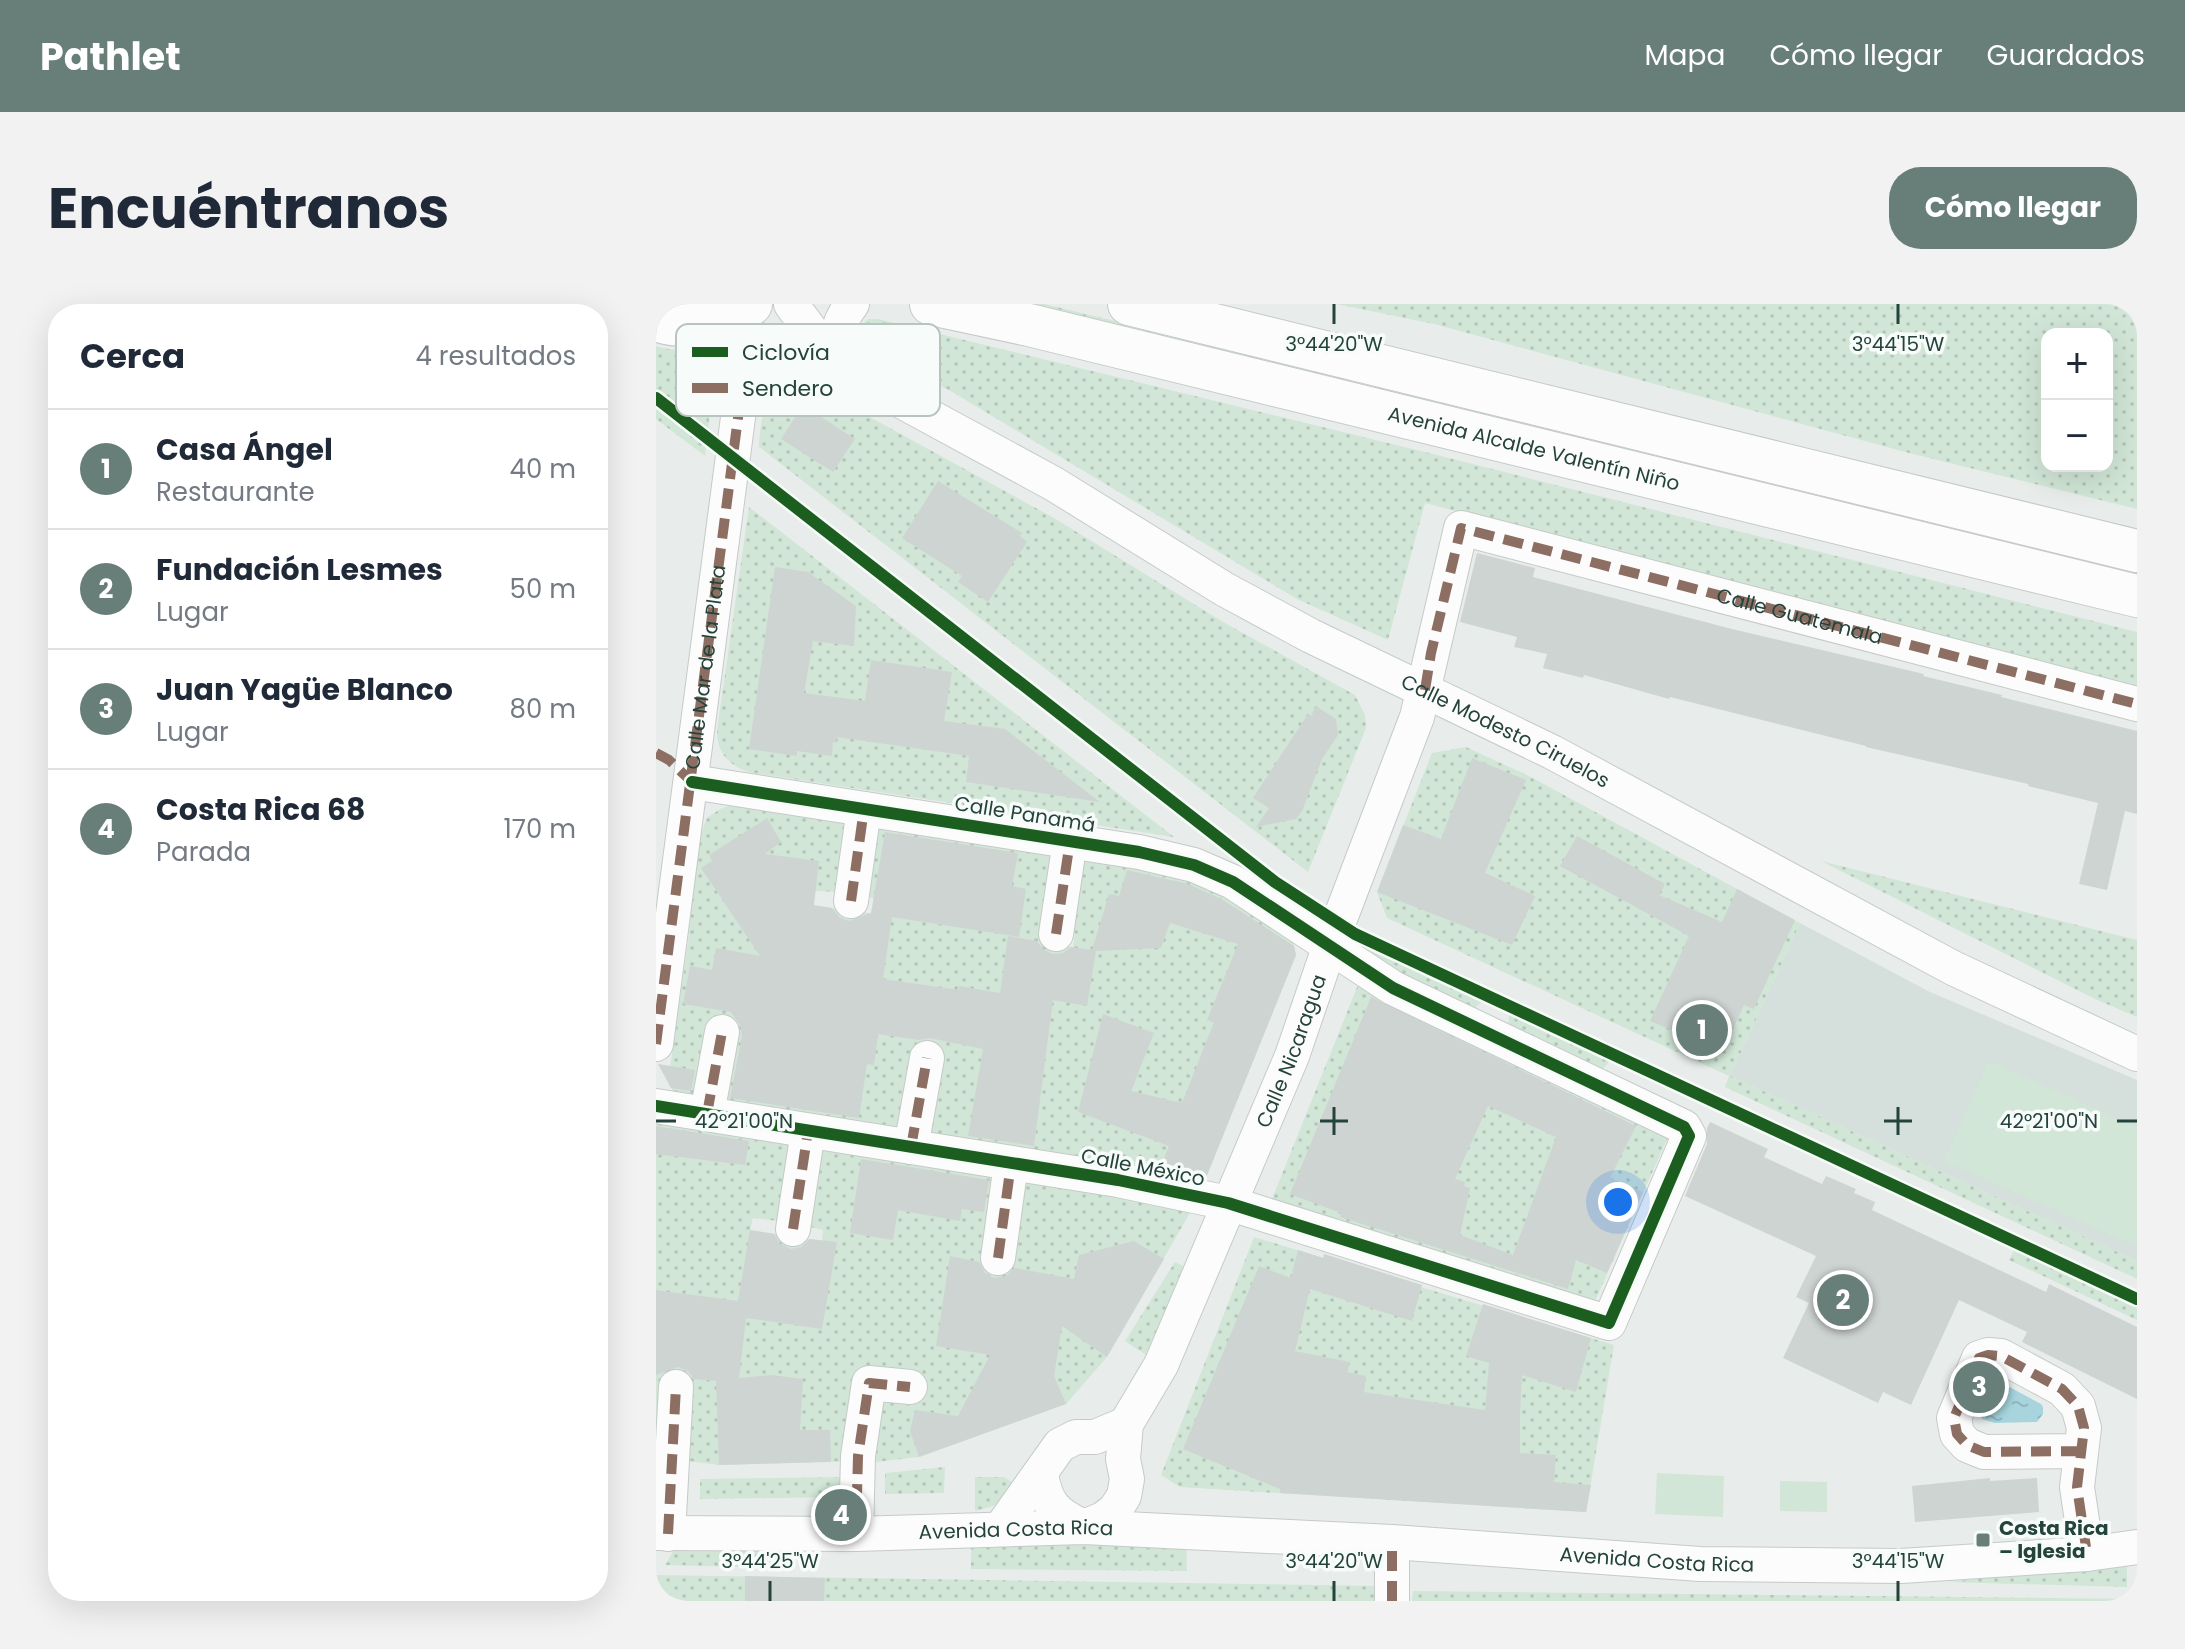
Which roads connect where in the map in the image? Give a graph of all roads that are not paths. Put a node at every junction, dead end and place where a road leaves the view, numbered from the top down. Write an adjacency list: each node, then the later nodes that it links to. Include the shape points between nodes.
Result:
1 (791, 304): 9 (street, Calle Modesto Ciruelos)
2 (852, 304): 10 (street)
3 (931, 304): 15 (street, Avenida Alcalde Valentín Niño)
4 (1129, 304): 14 (street)
5 (656, 320): 7 (street)
6 (742, 321): 8 (street)
7 (683, 324)
8 (703, 324)
9 (806, 324)
10 (839, 324)
11 (738, 416): 18 (street, Calle Mar de la Plata)
12 (929, 416): 16 (street, Calle Modesto Ciruelos, via 1054,484 1224,589)
13 (1461, 528): 16 (street, Calle Nicaragua); 17 (street, Calle Guatemala)
14 (2137, 551)
15 (2137, 596)
16 (1425, 690): 23 (street, Calle Nicaragua); 26 (street, Calle Modesto Ciruelos, via 1687,822 1953,968)
17 (2137, 704)
18 (692, 782): 19 (street, Calle Panamá); 25 (street, Calle Mar de la Plata)
19 (864, 809): 20 (street, Calle Panamá); 21 (street)
20 (1070, 841): 22 (street, Calle Panamá); 23 (street, Calle Panamá, via 1194,865 1233,882)
21 (851, 901)
22 (1056, 934)
23 (1330, 945): 33 (street, Calle Nicaragua, via 1292,1056); 36 (street, Calle Panamá, via 1393,988 1689,1132)
24 (722, 1032): 29 (street)
25 (656, 1044)
26 (2137, 1054)
27 (927, 1058): 31 (street)
28 (656, 1106): 29 (street, Calle México)
29 (707, 1114): 30 (street, Calle México)
30 (808, 1131): 31 (street, Calle México); 34 (street)
31 (911, 1147): 32 (street, Calle México)
32 (1011, 1164): 33 (street, Calle México); 35 (street)
33 (1228, 1203): 36 (street, Calle México); 39 (street, Calle Nicaragua, via 1161,1365)
34 (793, 1229)
35 (998, 1258)
36 (1609, 1323)
37 (676, 1387): 48 (street, Avenida Costa Rica)
38 (910, 1387): 49 (street, via 869,1383 858,1456)
39 (1126, 1424): 40 (street); 42 (street, Calle Nicaragua)
40 (1095, 1437): 42 (street, via 1111,1444); 43 (street, via 1076,1437 1060,1445)
41 (2081, 1451): 52 (street, via 2077,1487)
42 (1123, 1459): 44 (street, Calle Nicaragua)
43 (1041, 1474): 45 (street, via 1053,1508); 46 (street)
44 (1124, 1496): 45 (street, via 1115,1510); 47 (street, Avenida Costa Rica, via 1155,1523)
45 (1084, 1527): 46 (street, Avenida Costa Rica); 47 (street, Avenida Costa Rica)
46 (1001, 1528): 49 (street, Avenida Costa Rica)
47 (1175, 1531): 50 (street, Avenida Costa Rica)
48 (662, 1534): 49 (street, Avenida Costa Rica)
49 (856, 1534)
50 (1392, 1542): 52 (street, Avenida Costa Rica, via 1700,1564 1901,1566); 53 (street)
51 (2137, 1547): 52 (street, Avenida Costa Rica)
52 (2087, 1554)
53 (1392, 1601)

